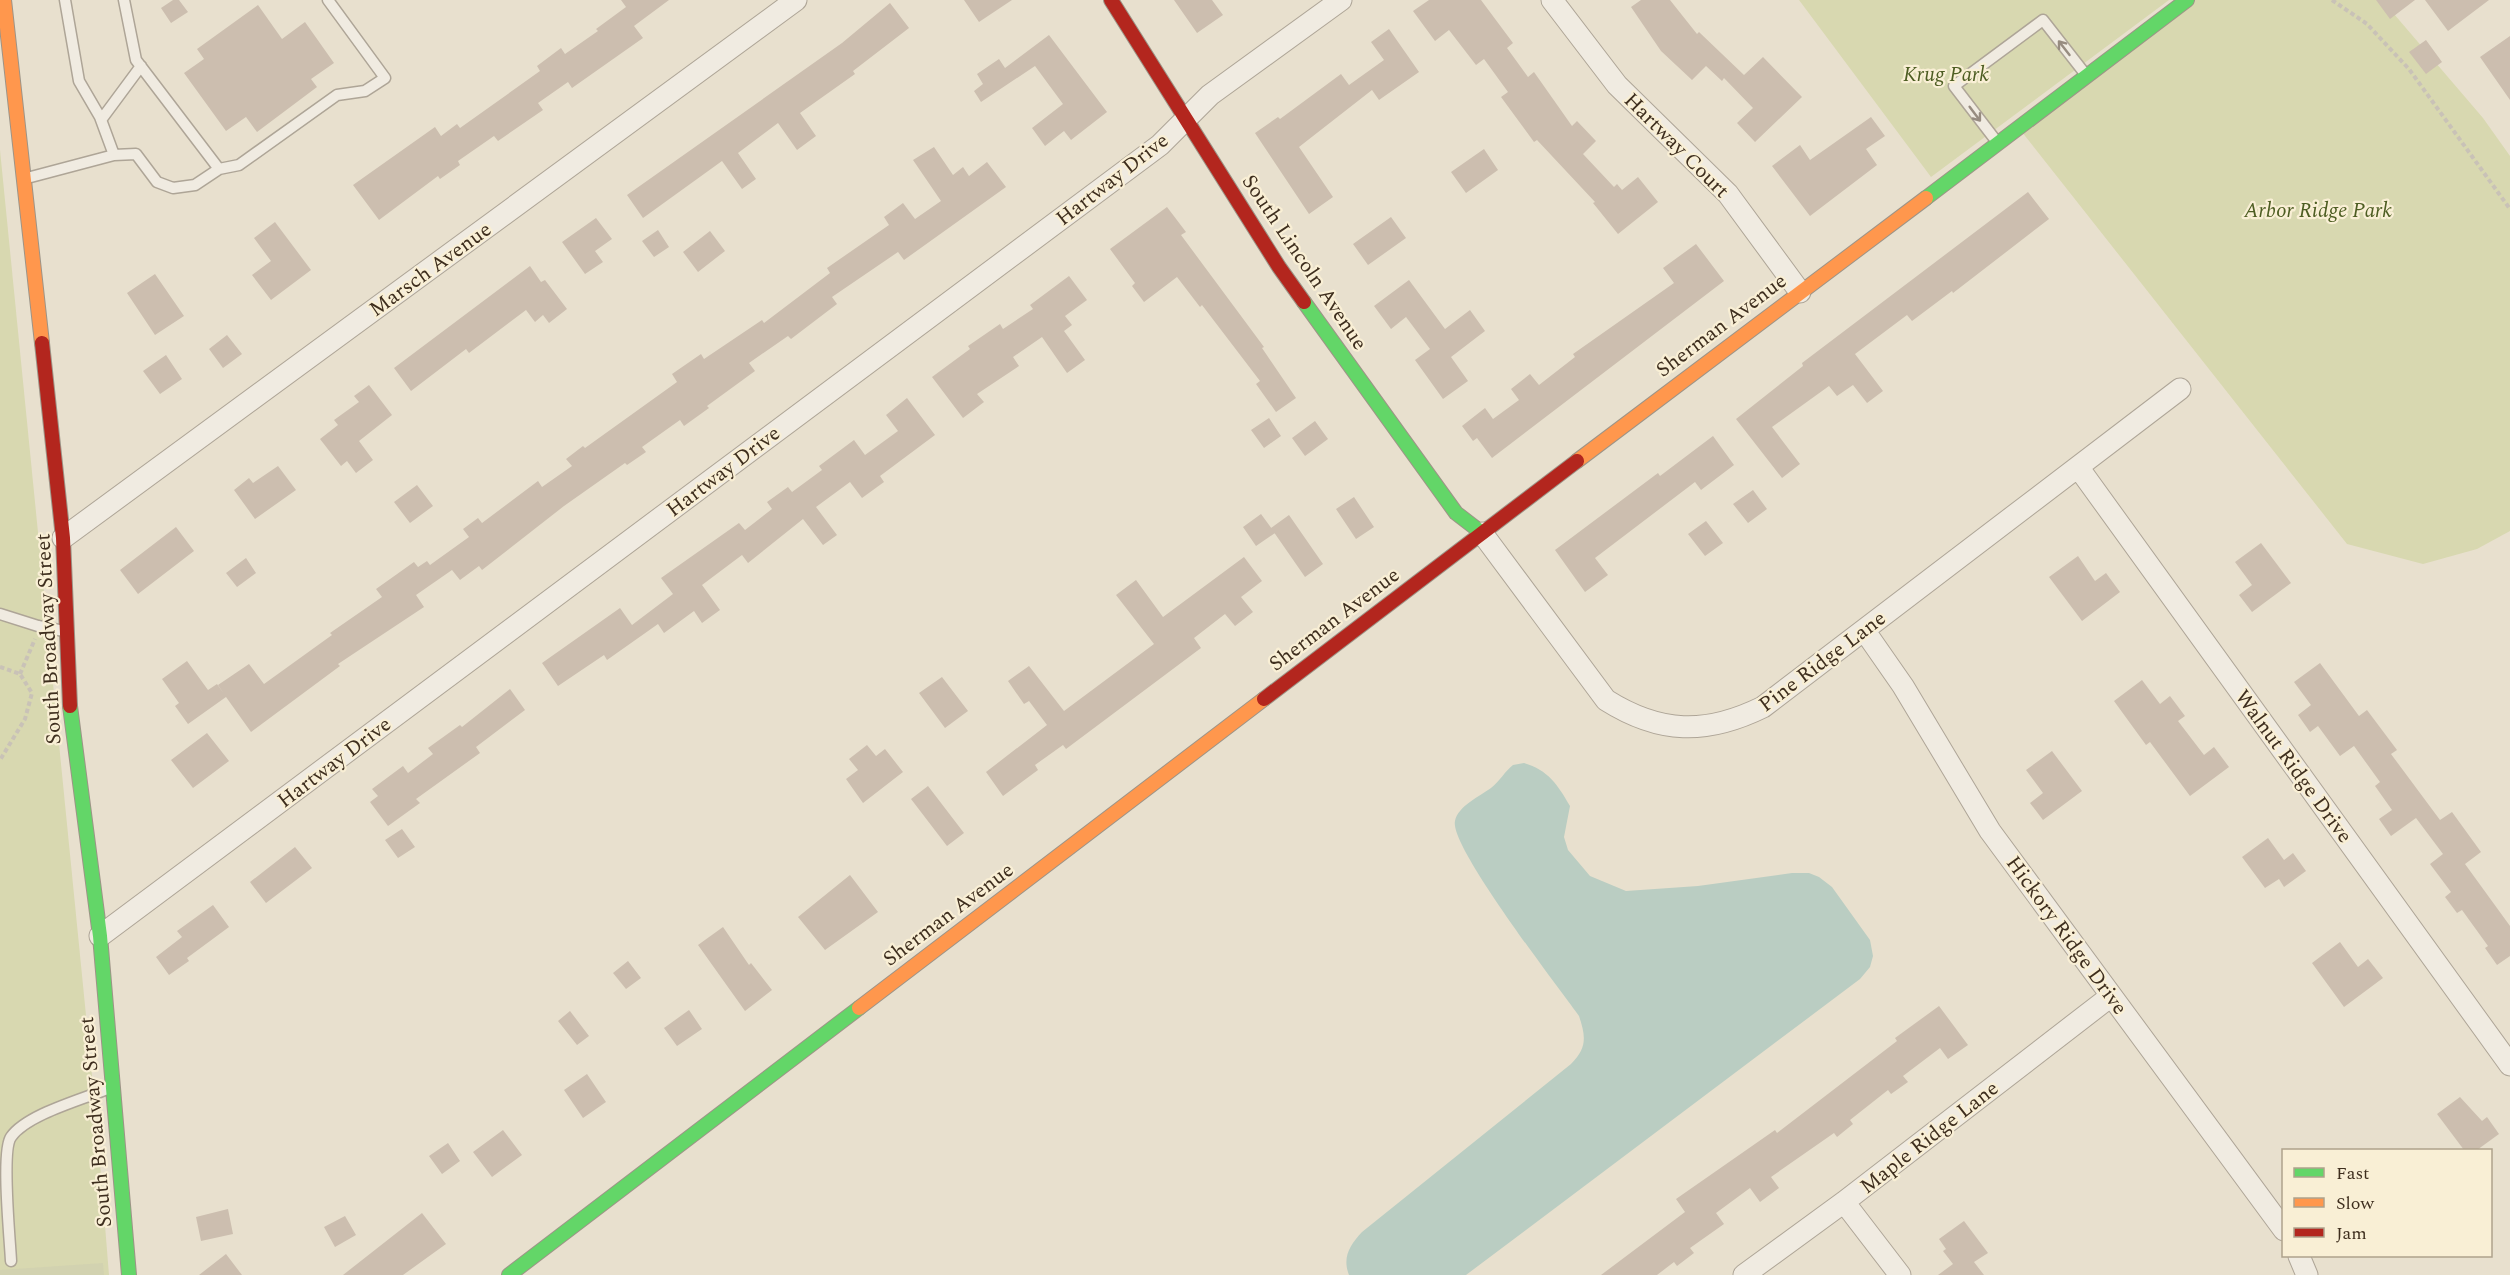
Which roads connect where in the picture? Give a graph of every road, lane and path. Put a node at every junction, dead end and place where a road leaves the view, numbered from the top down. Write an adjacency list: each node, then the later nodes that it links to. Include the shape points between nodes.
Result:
1 (4, 0): 18 (street, South Broadway Street)
2 (65, 0): 13 (lane, via 80,81)
3 (124, 0): 11 (lane, via 136,60)
4 (328, 0): 17 (lane, via 385,78 365,91 337,95 239,165)
5 (796, 0): 24 (street, Marsch Avenue)
6 (1111, 0): 14 (street, South Lincoln Avenue)
7 (1341, 0): 14 (street, Hartway Drive, via 1210,95)
8 (1552, 0): 20 (street, Hartway Court, via 1617,85 1728,194)
9 (2187, 0): 12 (street, Sherman Avenue)
10 (2332, 0): 19 (path, via 2367,24 2409,69)
11 (141, 66): 13 (lane); 17 (lane)
12 (2086, 75): 15 (street, Sherman Avenue); 15 (lane, one-way to 15, via 2043,20 1954,86)
13 (101, 120): 16 (lane)
14 (1186, 120): 23 (street, South Lincoln Avenue, via 1306,304 1456,513); 32 (street, Hartway Drive, via 1160,145)
15 (1997, 143): 20 (street, Sherman Avenue)
16 (114, 155): 17 (lane, via 136,154 157,182 173,188 195,185); 18 (lane)
17 (219, 168)
18 (24, 179): 24 (street, South Broadway Street)
19 (2510, 209)
20 (1800, 292): 23 (street, Sherman Avenue)
21 (2180, 389): 22 (street, Pine Ridge Lane)
22 (2078, 467): 27 (street, Pine Ridge Lane); 34 (street, Walnut Ridge Drive)
23 (1482, 533): 27 (street, Pine Ridge Lane, via 1606,700 1630,716 1665,726 1719,725 1755,711); 41 (street, Sherman Avenue)
24 (63, 538): 28 (street, South Broadway Street)
25 (0, 615): 26 (lane)
26 (38, 627): 28 (lane); 30 (path)
27 (1864, 630): 33 (street, Hickory Ridge Drive, via 1903,686 1990,831)
28 (67, 631): 32 (street, South Broadway Street, via 70,716)
29 (0, 667): 30 (path)
30 (20, 674): 31 (path, via 32,693 25,719)
31 (0, 760)
32 (100, 936): 35 (street, South Broadway Street)
33 (2111, 996): 36 (street, Maple Ridge Lane); 37 (street, Hickory Ridge Drive)
34 (2510, 1065)
35 (113, 1086): 39 (lane, via 28,1122 10,1138 7,1160); 40 (street, South Broadway Street)
36 (1844, 1202): 42 (street, Maple Ridge Lane); 43 (street)
37 (2282, 1229)
38 (2299, 1257): 44 (street)
39 (11, 1261)
40 (129, 1275)
41 (509, 1275)
42 (1744, 1275)
43 (1900, 1275)
44 (2307, 1275)

